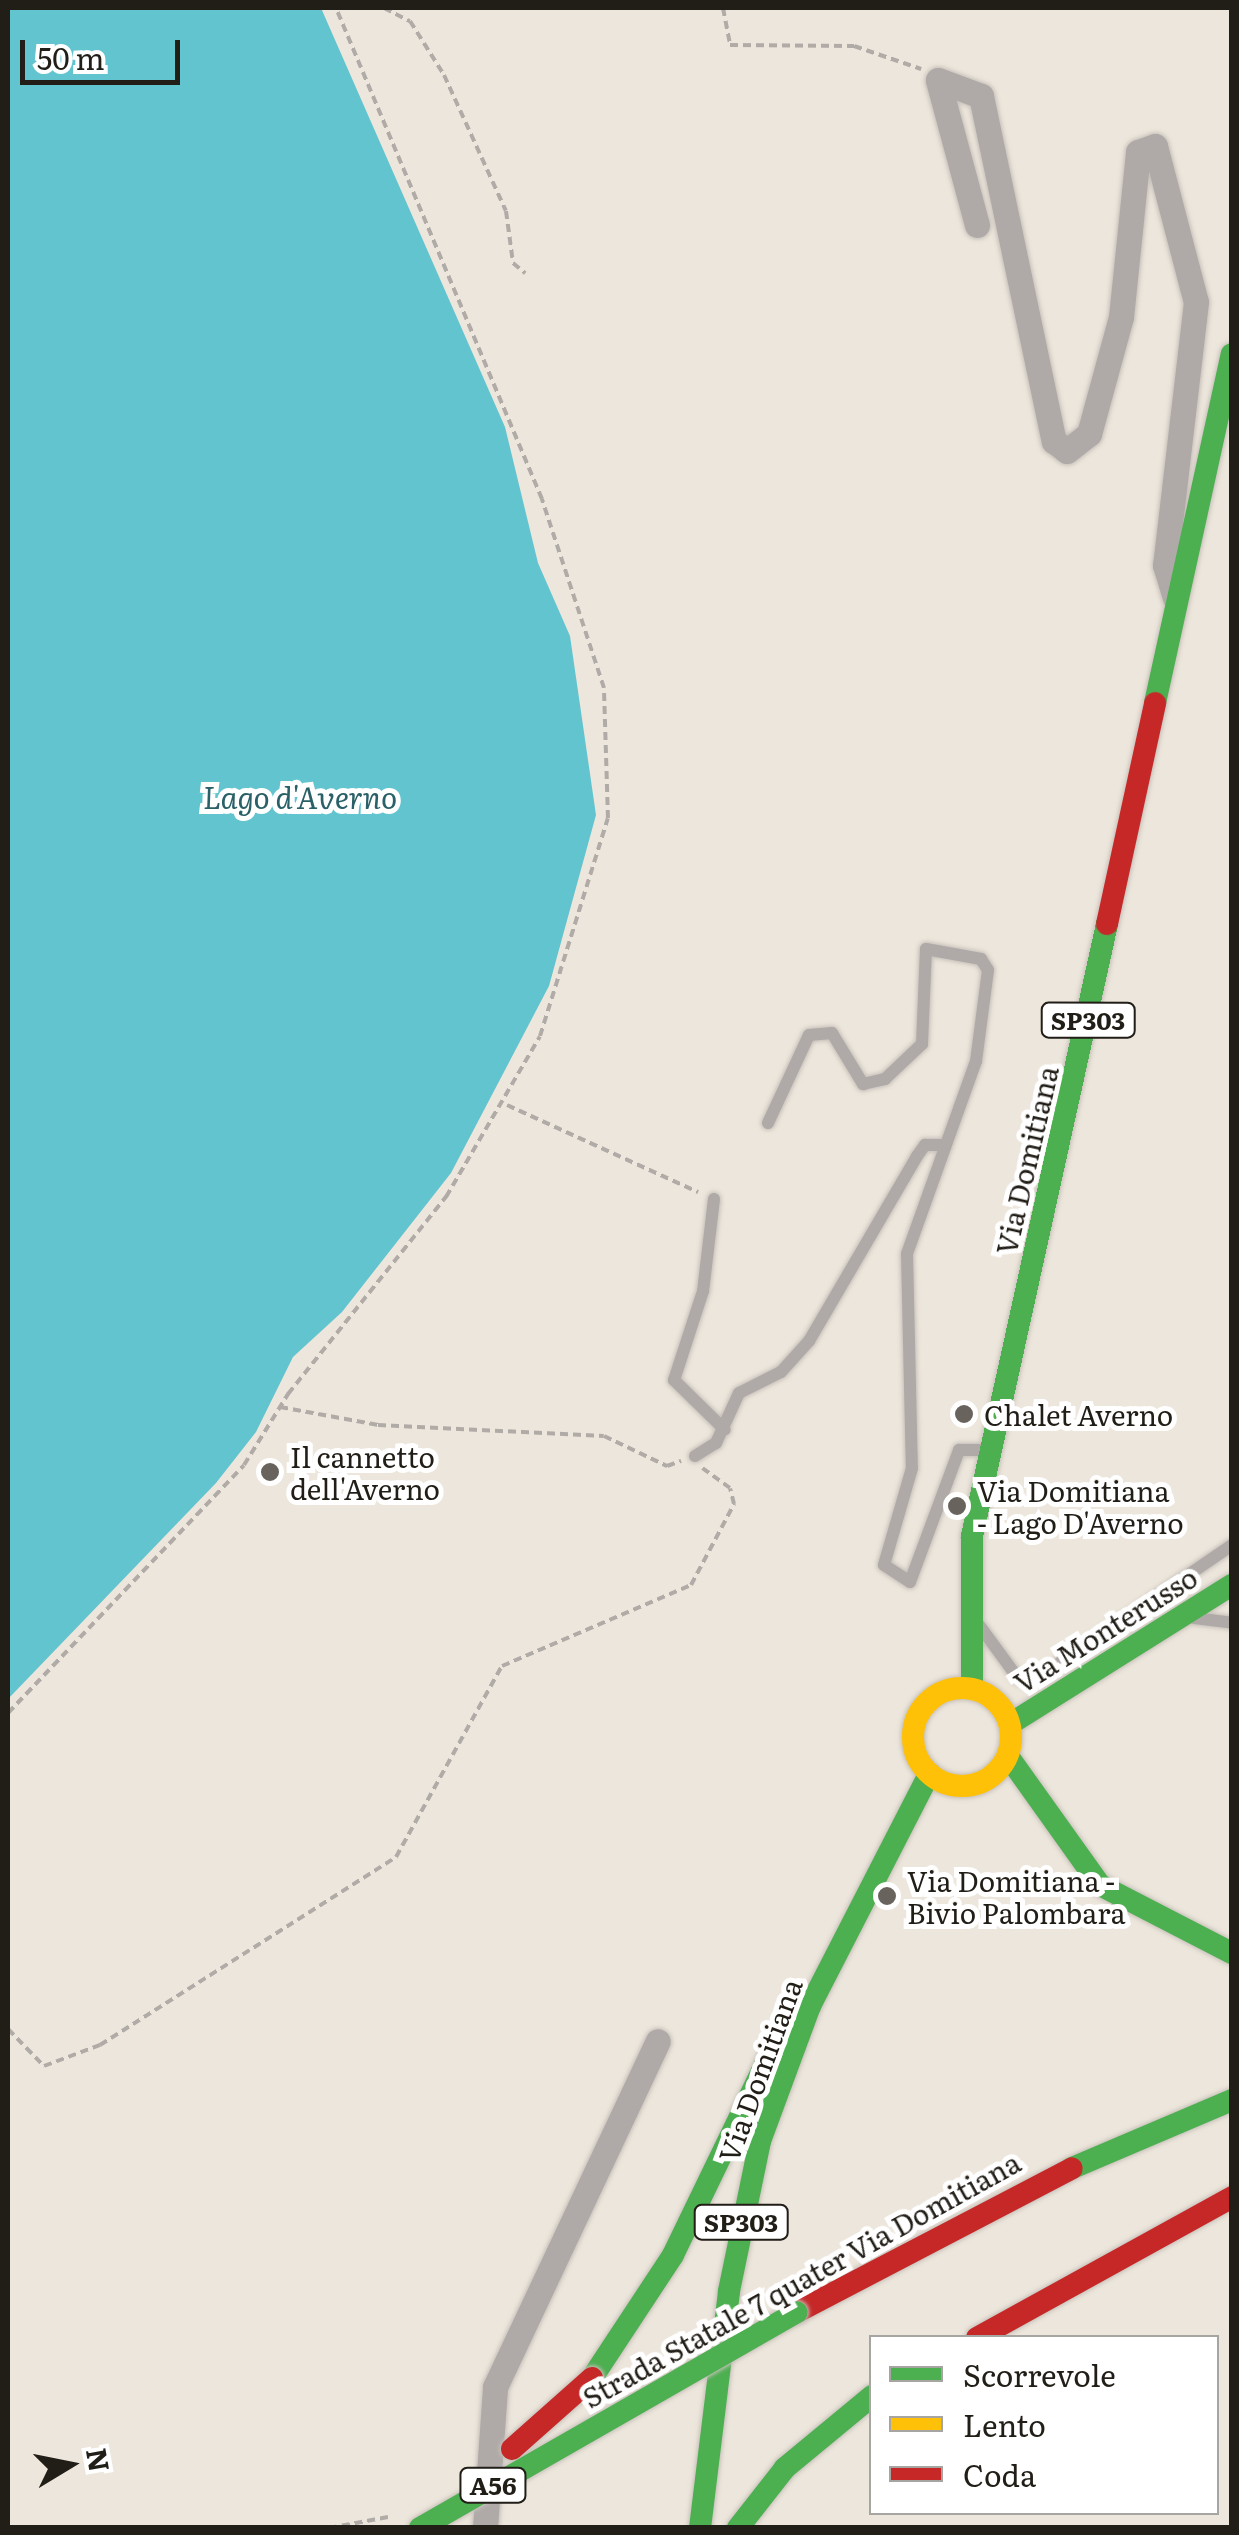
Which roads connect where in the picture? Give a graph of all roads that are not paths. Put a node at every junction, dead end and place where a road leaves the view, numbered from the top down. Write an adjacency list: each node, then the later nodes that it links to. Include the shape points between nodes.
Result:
1 (977, 225): 3 (street, via 938,80 981,96 1054,441 1067,451 1088,434 1121,318 1138,152 1155,146 1196,302 1165,565)
2 (1232, 354): 3 (main road, Via Domitiana / SP303)
3 (1180, 612): 8 (main road, Via Domitiana / SP303)
4 (768, 1123): 5 (lane, via 809,1035 832,1034 863,1084 885,1080 922,1044 923,958 936,944 971,950 988,970 976,1061)
5 (944, 1145): 7 (lane, via 925,1145 809,1342 781,1372 739,1393); 8 (lane, via 907,1254 912,1468 884,1565 910,1582 960,1450)
6 (714, 1199): 7 (lane, via 703,1291 674,1380)
7 (725, 1430): 9 (lane)
8 (992, 1450): 14 (main road, Via Domitiana / SP303, via 972,1536)
9 (696, 1456)
10 (1232, 1546): 14 (lane, via 1032,1682 1006,1664 986,1626)
11 (1232, 1585): 12 (main road, Via Monterusso)
12 (1182, 1616): 13 (lane); 16 (main road, Via Monterusso)
13 (1232, 1622)
14 (972, 1624): 15 (main road, Via Domitiana / SP303)
15 (972, 1688): 16 (main road, via 996,1701); 18 (main road, via 934,1696 918,1715 912,1740)
16 (1010, 1724): 17 (main road)
17 (1008, 1756): 18 (main road, via 991,1777 966,1787); 19 (main road, via 1100,1885)
18 (929, 1774): 20 (main road, Via Domitiana / SP303)
19 (1232, 1953)
20 (810, 2006): 27 (main road, bridge, via 771,2052 672,2255 592,2378 460,2488); 31 (main road, Via Domitiana / SP303, via 747,2192)
21 (658, 2040): 30 (street, via 495,2387)
22 (1232, 2100): 27 (main road, Strada Statale 7 quater Via Domitiana / A56, bridge, via 1006,2196)
23 (1213, 2138): 29 (main road, Strada Statale 7 quater Via Domitiana / A56, via 1095,2188 810,2336)
24 (1232, 2197): 25 (main road)
25 (981, 2335)
26 (869, 2399): 32 (main road, via 786,2468)
27 (442, 2515): 28 (main road, A56, bridge)
28 (412, 2523)
29 (475, 2528)
30 (485, 2528)
31 (700, 2528)
32 (738, 2528)

